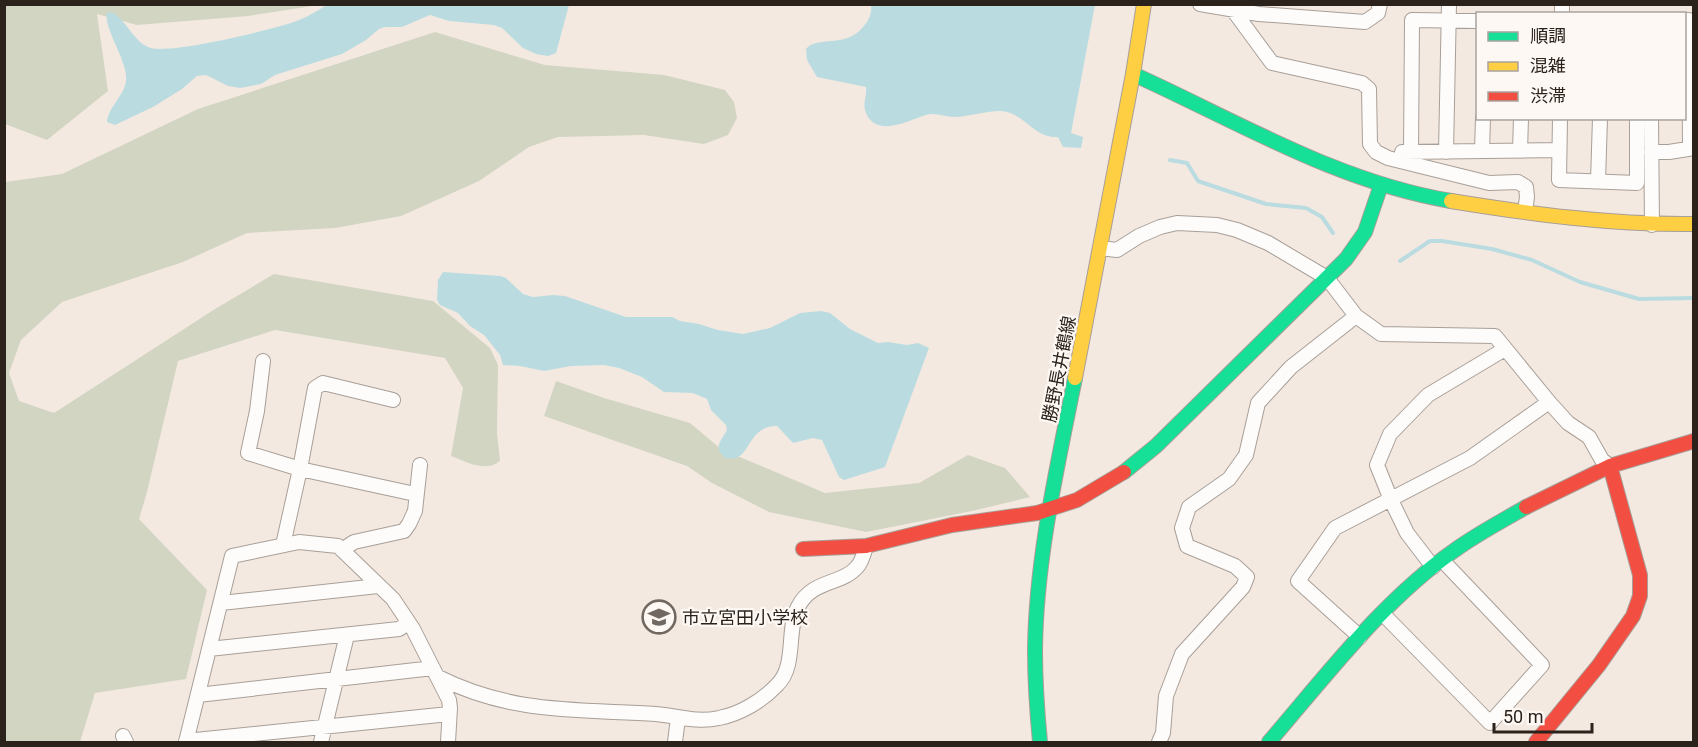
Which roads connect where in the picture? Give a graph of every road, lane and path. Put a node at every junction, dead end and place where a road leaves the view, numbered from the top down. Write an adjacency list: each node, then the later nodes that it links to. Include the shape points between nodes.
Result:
1 (1144, 4): 12 (street, 勝野長井鶴線)
2 (1200, 4): 6 (street)
3 (1380, 4): 7 (street, via 1378,13 1365,22)
4 (1412, 4): 8 (street)
5 (1449, 4): 10 (street)
6 (1233, 10): 7 (street, via 1259,14); 23 (street, via 1272,63 1362,83 1368,89 1370,144)
7 (1315, 11)
8 (1412, 20): 10 (street); 24 (street)
9 (1686, 20): 19 (street)
10 (1449, 21): 11 (street); 25 (street)
11 (1476, 21)
12 (1133, 74): 28 (street, via 1303,155); 32 (street, 勝野長井鶴線)
13 (1483, 120): 21 (street)
14 (1521, 120): 22 (street)
15 (1560, 120): 20 (street)
16 (1600, 120): 27 (street)
17 (1638, 120): 27 (street, via 1636,183)
18 (1651, 120): 26 (street)
19 (1692, 148): 26 (street)
20 (1559, 150): 22 (street); 27 (street, via 1559,180)
21 (1482, 151): 22 (street); 25 (street)
22 (1520, 151)
23 (1376, 152): 24 (street); 29 (street, via 1490,183 1518,182 1526,187)
24 (1411, 152): 25 (street)
25 (1446, 152)
26 (1651, 152): 31 (street)
27 (1598, 182)
28 (1381, 185): 29 (street, via 1444,200); 33 (street, via 1365,232)
29 (1525, 212): 31 (street)
30 (1694, 224): 31 (street)
31 (1652, 225)
32 (1100, 248): 33 (street, via 1117,250 1139,236 1178,223 1217,225 1268,243); 45 (street, 勝野長井鶴線)
33 (1327, 278): 34 (street); 45 (street, via 1121,476 1077,500)
34 (1356, 315): 35 (street, via 1381,334 1495,336); 69 (street, via 1292,367 1258,403 1246,455 1229,478 1189,507 1182,528 1187,546 1235,566 1247,578 1243,588 1182,654 1167,696)
35 (1505, 349): 38 (street); 44 (street, via 1428,395 1390,434 1377,465)
36 (263, 361): 42 (street, via 248,453)
37 (393, 400): 42 (street, via 323,383 315,388)
38 (1549, 402): 41 (street, via 1589,437); 44 (street, via 1470,458)
39 (1694, 441): 41 (street)
40 (420, 465): 43 (street)
41 (1610, 466): 50 (street, via 1529,505 1454,550); 71 (street, via 1640,575 1640,596 1633,616 1599,665)
42 (300, 469): 43 (street); 46 (street)
43 (415, 494): 49 (street, via 415,511 404,531 354,542)
44 (1391, 500): 50 (street, via 1407,533); 56 (street, via 1335,528 1298,581)
45 (1050, 508): 47 (street, via 909,534); 68 (street, 勝野長井鶴線, via 1036,610 1034,668)
46 (283, 545): 49 (street, via 299,542 338,546); 52 (street, via 232,556)
47 (866, 546): 48 (street); 62 (street, via 857,568 809,592 798,608 786,671 780,683 755,703 729,715 697,721)
48 (803, 549)
49 (342, 550): 51 (street)
50 (1438, 564): 53 (street); 53 (street, via 1542,665 1490,723)
51 (378, 586): 52 (street); 54 (street, via 393,599)
52 (221, 603): 57 (street)
53 (1383, 614): 56 (street)
54 (408, 623): 55 (street, via 399,629); 58 (street)
55 (348, 635): 57 (street); 59 (street)
56 (1360, 637): 70 (street)
57 (209, 649): 60 (street)
58 (436, 673): 59 (street); 61 (street, via 449,700); 62 (street, via 477,695 508,703)
59 (336, 680): 60 (street); 63 (street)
60 (198, 695): 64 (street)
61 (449, 714): 63 (street); 66 (street)
62 (678, 718): 67 (street)
63 (325, 726): 64 (street); 65 (street)
64 (186, 742)
65 (321, 742)
66 (448, 742)
67 (675, 742)
68 (1040, 742)
69 (1159, 742)
70 (1269, 742)
71 (1536, 742)

